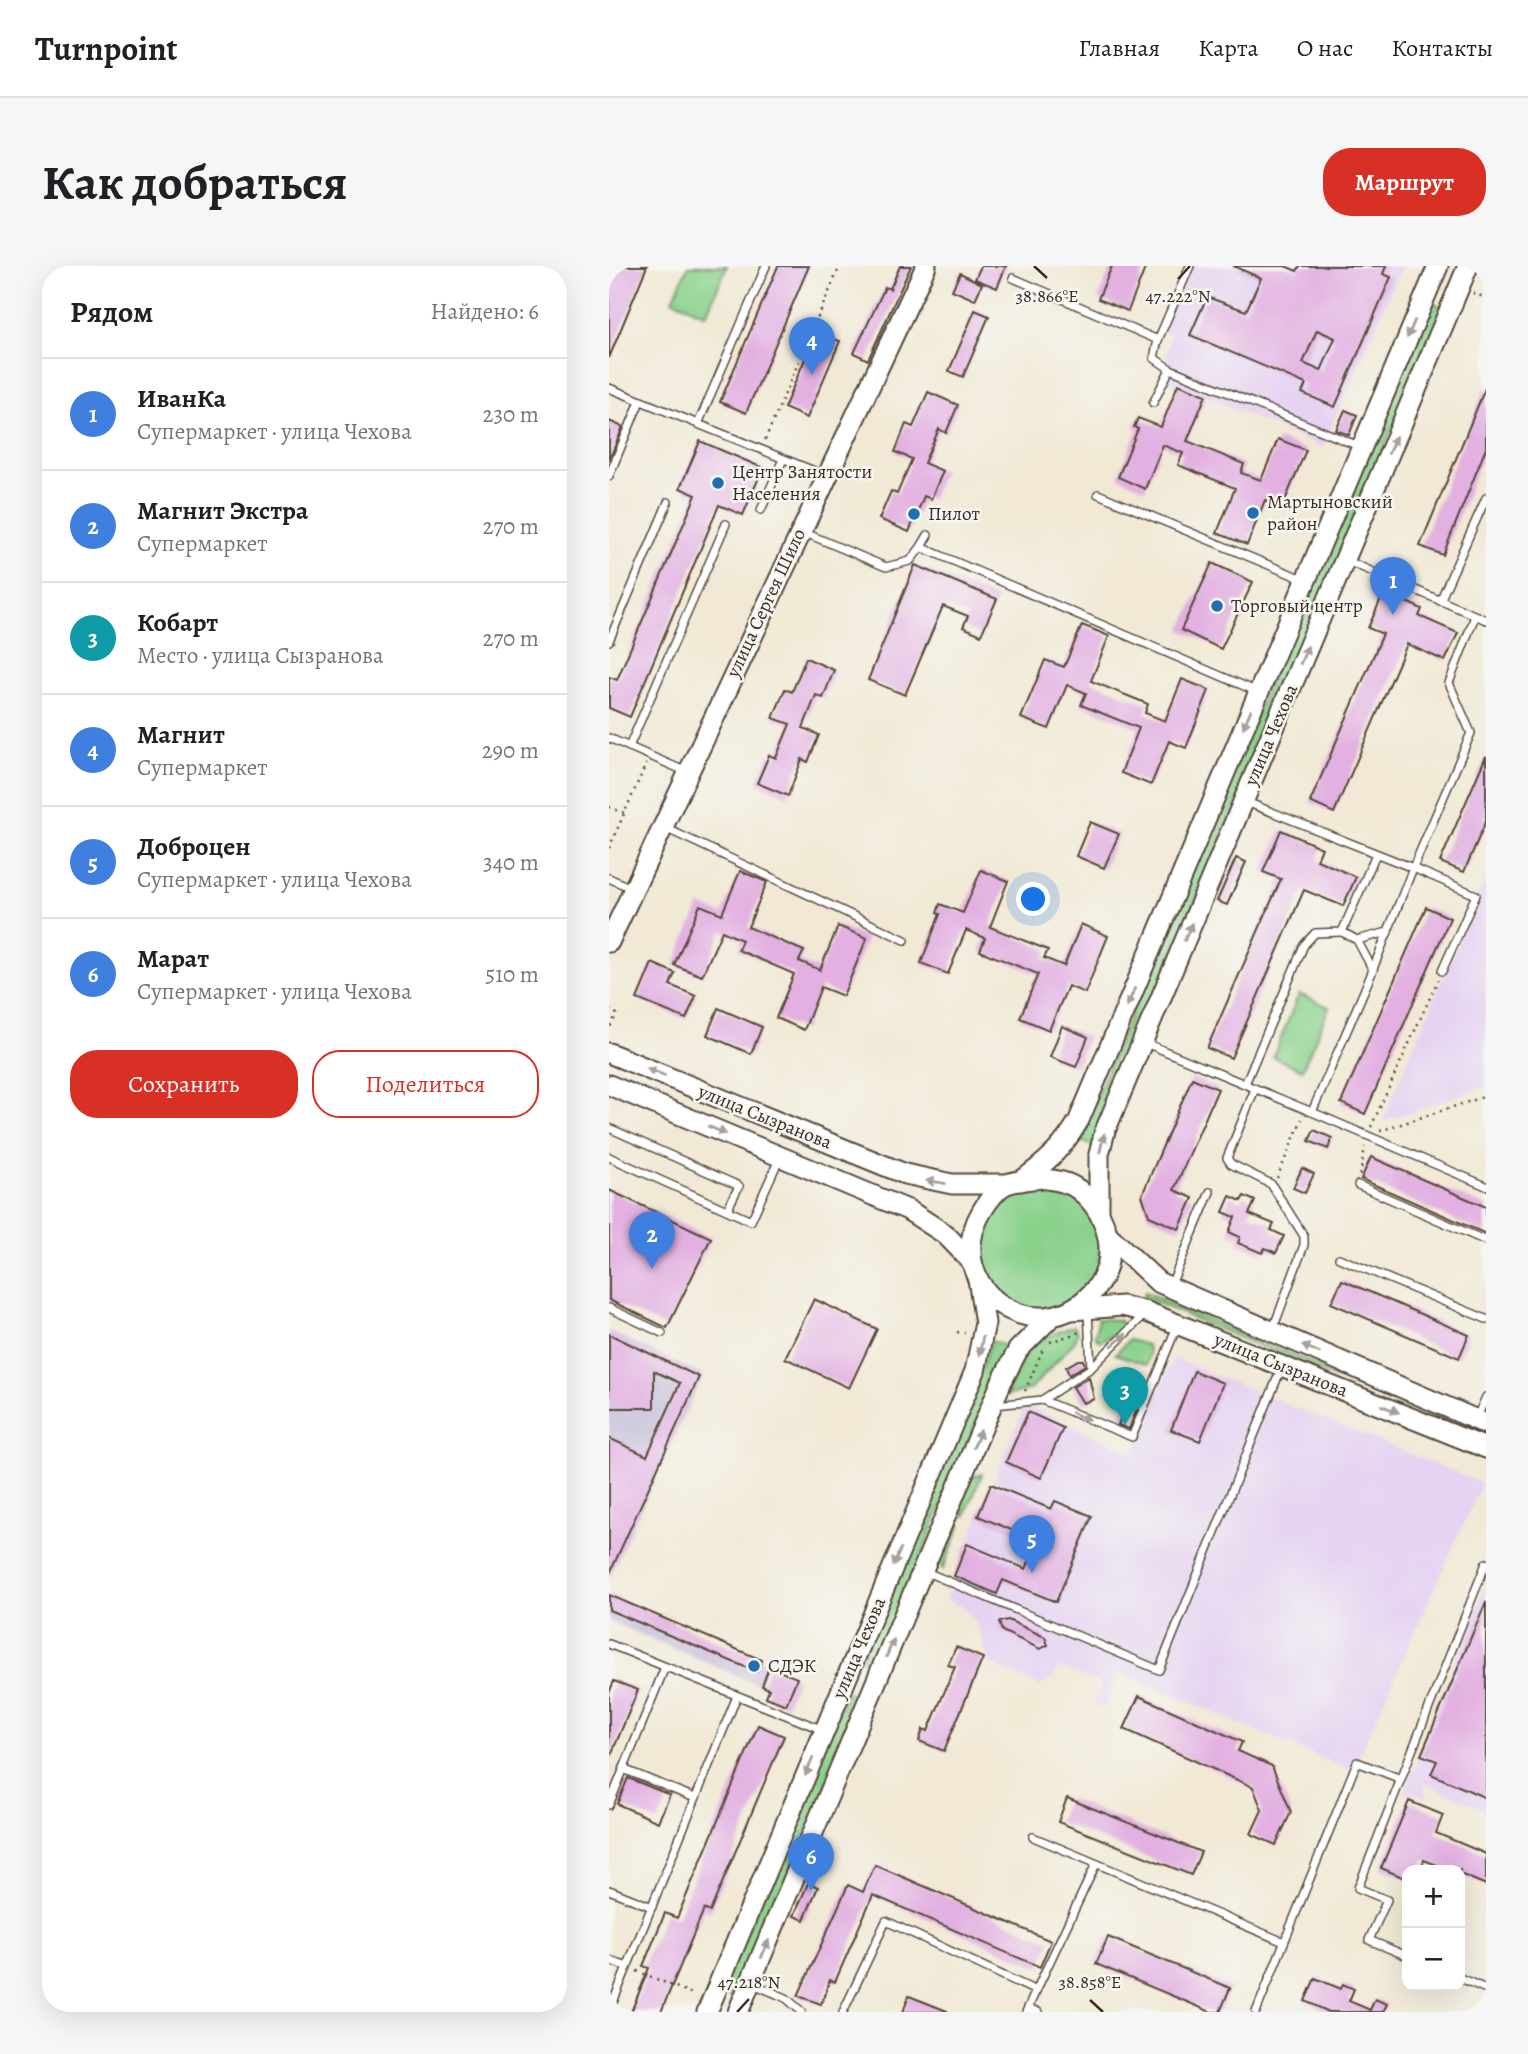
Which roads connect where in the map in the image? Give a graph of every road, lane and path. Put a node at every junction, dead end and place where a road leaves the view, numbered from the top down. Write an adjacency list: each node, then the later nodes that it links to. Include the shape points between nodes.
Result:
1 (766, 266): 15 (lane)
2 (840, 266): 17 (path)
3 (926, 266): 20 (main road, улица Сергея Шило)
4 (1190, 266): 10 (lane)
5 (1438, 266): 16 (main road, улица Чехова, one-way to 16)
6 (1468, 266): 29 (main road, улица Чехова, one-way to 6)
7 (1013, 278): 10 (lane)
8 (1467, 291): 9 (path)
9 (1486, 298)
10 (1158, 340): 11 (lane, via 1154,358)
11 (1170, 369): 14 (lane); 16 (lane)
12 (609, 388): 13 (lane)
13 (640, 401): 15 (lane); 19 (lane)
14 (1153, 403)
15 (698, 424): 17 (lane)
16 (1361, 447): 30 (main road, улица Чехова)
17 (761, 450): 18 (lane)
18 (783, 459): 20 (lane); 24 (lane)
19 (609, 476)
20 (825, 476): 26 (main road, улица Сергея Шило)
21 (1098, 494): 30 (lane)
22 (1486, 498): 31 (lane)
23 (668, 502): 34 (lane)
24 (761, 510)
25 (726, 524): 37 (lane)
26 (800, 530): 28 (lane, via 886,567 910,561); 39 (main road, улица Сергея Шило)
27 (928, 535): 28 (lane)
28 (921, 547): 35 (lane)
29 (1344, 559): 31 (lane); 40 (main road, улица Чехова, one-way to 29)
30 (1306, 580): 35 (main road, улица Чехова)
31 (1440, 601): 32 (lane)
32 (1475, 616): 33 (lane); 46 (lane, via 1448,682 1471,733)
33 (1486, 620)
34 (609, 641)
35 (1259, 692): 69 (main road, улица Чехова, one-way to 69, via 1079,1120 1051,1160)
36 (609, 738): 37 (lane)
37 (629, 747): 38 (lane)
38 (649, 756): 39 (lane); 42 (path)
39 (687, 772): 43 (main road, улица Сергея Шило)
40 (1243, 801): 45 (lane); 58 (main road, улица Чехова, one-way to 40)
41 (609, 807): 42 (path)
42 (624, 813): 44 (path)
43 (662, 827): 48 (main road, улица Сергея Шило); 51 (lane)
44 (609, 848)
45 (1376, 854): 46 (lane); 49 (lane)
46 (1413, 868): 50 (lane); 55 (lane, via 1476,895)
47 (609, 878): 48 (lane)
48 (633, 889): 53 (main road, улица Сергея Шило)
49 (1342, 932): 52 (lane); 60 (lane, via 1315,933 1304,945)
50 (1388, 932): 52 (lane); 54 (lane)
51 (905, 940)
52 (1357, 940): 54 (lane)
53 (609, 942)
54 (1373, 970): 64 (lane)
55 (1442, 971): 66 (path)
56 (609, 1010): 57 (path, via 617,1014)
57 (609, 1030)
58 (1143, 1041): 60 (lane); 75 (main road, улица Чехова, one-way to 58, via 1102,1142)
59 (609, 1053): 69 (main road, улица Сызранова, one-way to 59, via 952,1184 905,1174)
60 (1245, 1084): 62 (lane)
61 (609, 1086): 67 (main road, улица Сызранова, one-way to 67)
62 (1255, 1089): 64 (lane); 72 (lane, via 1227,1158)
63 (1486, 1096): 66 (path)
64 (1309, 1111): 66 (lane); 72 (path)
65 (609, 1128): 74 (lane, via 739,1186)
66 (1367, 1135): 70 (path); 71 (lane)
67 (780, 1156): 74 (lane, via 751,1221); 79 (main road, улица Сызранова, via 925,1219 963,1249)
68 (609, 1157): 74 (lane)
69 (1013, 1183): 75 (main road, via 1058,1180 1078,1189); 79 (main road, via 986,1203 975,1222 971,1243)
70 (1358, 1185): 77 (lane)
71 (1486, 1186)
72 (1273, 1187): 87 (lane, via 1304,1236 1304,1245)
73 (1210, 1192): 80 (lane)
74 (727, 1210)
75 (1099, 1210): 76 (main road)
76 (1109, 1236): 80 (main road, улица Сызранова, via 1140,1268); 82 (main road, via 1109,1256 1099,1285)
77 (1486, 1241)
78 (1339, 1258): 85 (lane)
79 (975, 1270): 84 (main road, via 989,1296 1014,1312); 100 (main road, улица Чехова, one-way to 100, via 985,1323 975,1371)
80 (1170, 1287): 87 (main road, улица Сызранова)
81 (609, 1308): 88 (lane)
82 (1080, 1309): 83 (main road, улица Сызранова, via 1122,1306); 84 (main road); 90 (lane)
83 (1147, 1312): 86 (main road, улица Сызранова); 90 (lane, one-way to 83)
84 (1051, 1317): 93 (main road, улица Чехова, via 1018,1350)
85 (1486, 1319)
86 (1178, 1323): 89 (main road, улица Сызранова); 92 (lane, one-way to 86, via 1132,1437)
87 (1272, 1332): 94 (main road, улица Сызранова, one-way to 87)
88 (662, 1334)
89 (1282, 1365): 95 (main road, улица Сызранова, one-way to 95); 97 (lane, via 1159,1670)
90 (1091, 1368): 92 (lane)
91 (1486, 1397): 94 (lane)
92 (1042, 1400): 93 (lane)
93 (991, 1405): 97 (main road, улица Чехова, one-way to 93)
94 (1481, 1422)
95 (1486, 1448)
96 (1486, 1563): 105 (lane)
97 (922, 1570): 101 (main road, улица Чехова, one-way to 97)
98 (609, 1644): 99 (lane)
99 (665, 1667): 102 (lane); 104 (lane)
100 (848, 1675): 101 (main road); 103 (main road, улица Чехова)
101 (874, 1687): 117 (main road, улица Чехова, one-way to 101)
102 (737, 1696): 103 (lane); 106 (lane)
103 (824, 1731): 120 (main road, улица Чехова, one-way to 120)
104 (623, 1769): 106 (lane); 107 (lane)
105 (1401, 1779): 112 (lane, via 1357,1762); 113 (lane, via 1358,1888 1387,1900 1369,1940)
106 (695, 1798): 111 (lane)
107 (609, 1805)
108 (1033, 1837): 109 (lane)
109 (1096, 1864): 112 (lane); 119 (lane)
110 (609, 1890): 111 (lane)
111 (652, 1907): 115 (lane)
112 (1284, 1942): 128 (lane)
113 (1402, 1954)
114 (609, 1960): 115 (lane)
115 (627, 1967): 120 (path); 122 (lane)
116 (1465, 1980): 118 (lane)
117 (751, 1983): 124 (main road, улица Чехова); 125 (lane, via 786,1998)
118 (1486, 1989)
119 (1036, 1991): 121 (lane); 126 (lane, via 886,1921)
120 (709, 2008): 123 (main road)
121 (1027, 2010): 127 (lane)
122 (609, 2012)
123 (732, 2012)
124 (738, 2012)
125 (802, 2012)
126 (843, 2012)
127 (1038, 2012)
128 (1256, 2012)

